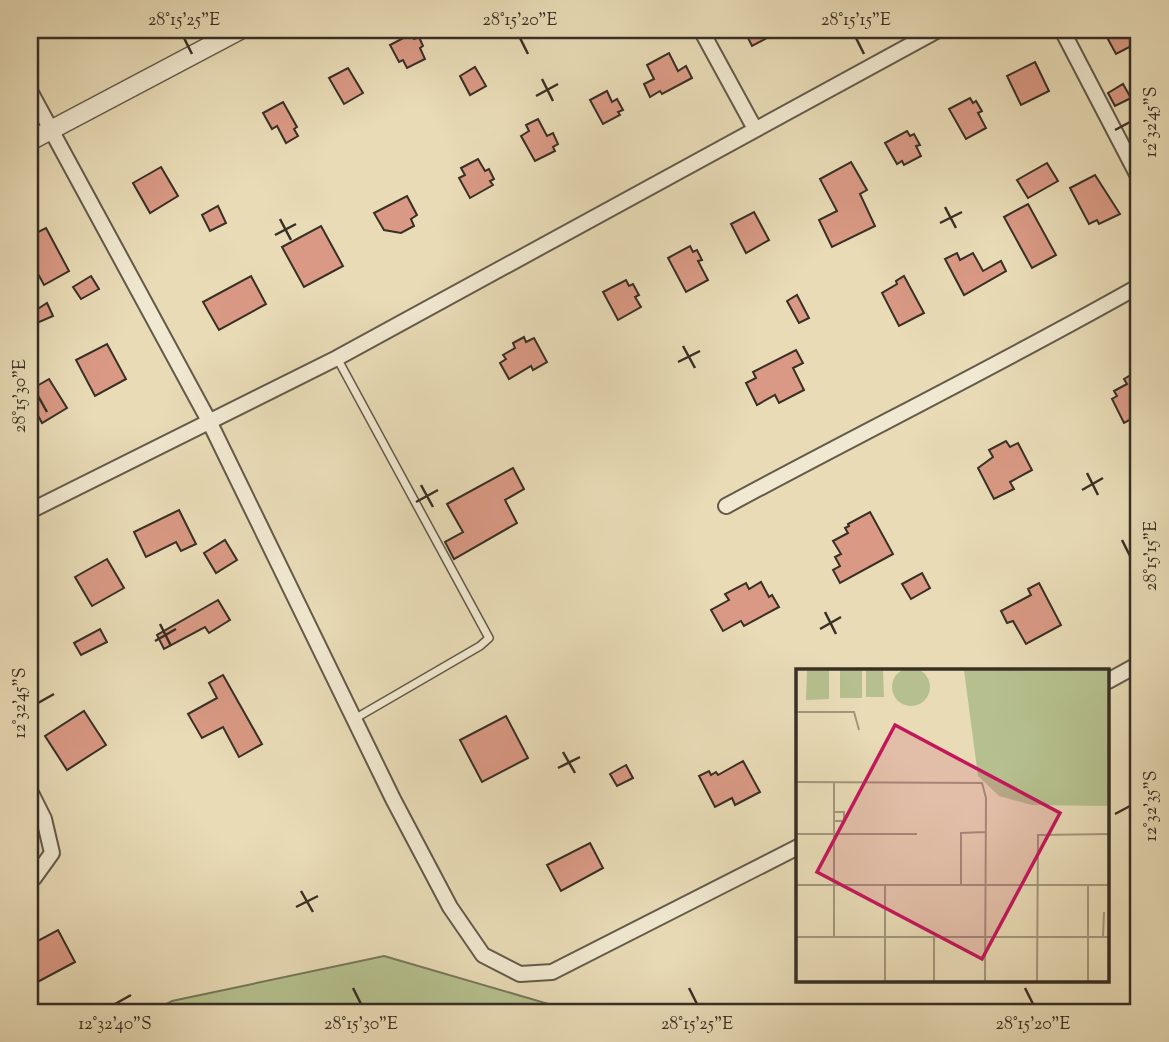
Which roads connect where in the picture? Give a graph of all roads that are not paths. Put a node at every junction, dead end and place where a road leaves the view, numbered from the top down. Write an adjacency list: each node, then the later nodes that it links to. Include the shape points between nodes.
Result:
1 (240, 30): 7 (street)
2 (701, 30): 6 (street)
3 (938, 30): 6 (street)
4 (1062, 30): 9 (street)
5 (30, 91): 7 (street)
6 (755, 129): 11 (street)
7 (50, 130): 8 (street); 12 (street)
8 (30, 141)
9 (1139, 178)
10 (1139, 286): 13 (street)
11 (337, 358): 12 (street); 17 (lane, via 489,638)
12 (209, 421): 14 (street); 17 (street)
13 (726, 506)
14 (30, 511)
15 (1139, 664): 16 (street)
16 (1110, 680)
17 (356, 718): 19 (street, via 450,907 483,955 520,974 552,972)
18 (30, 791): 20 (street, via 44,819 52,853)
19 (796, 847)
20 (30, 880)

